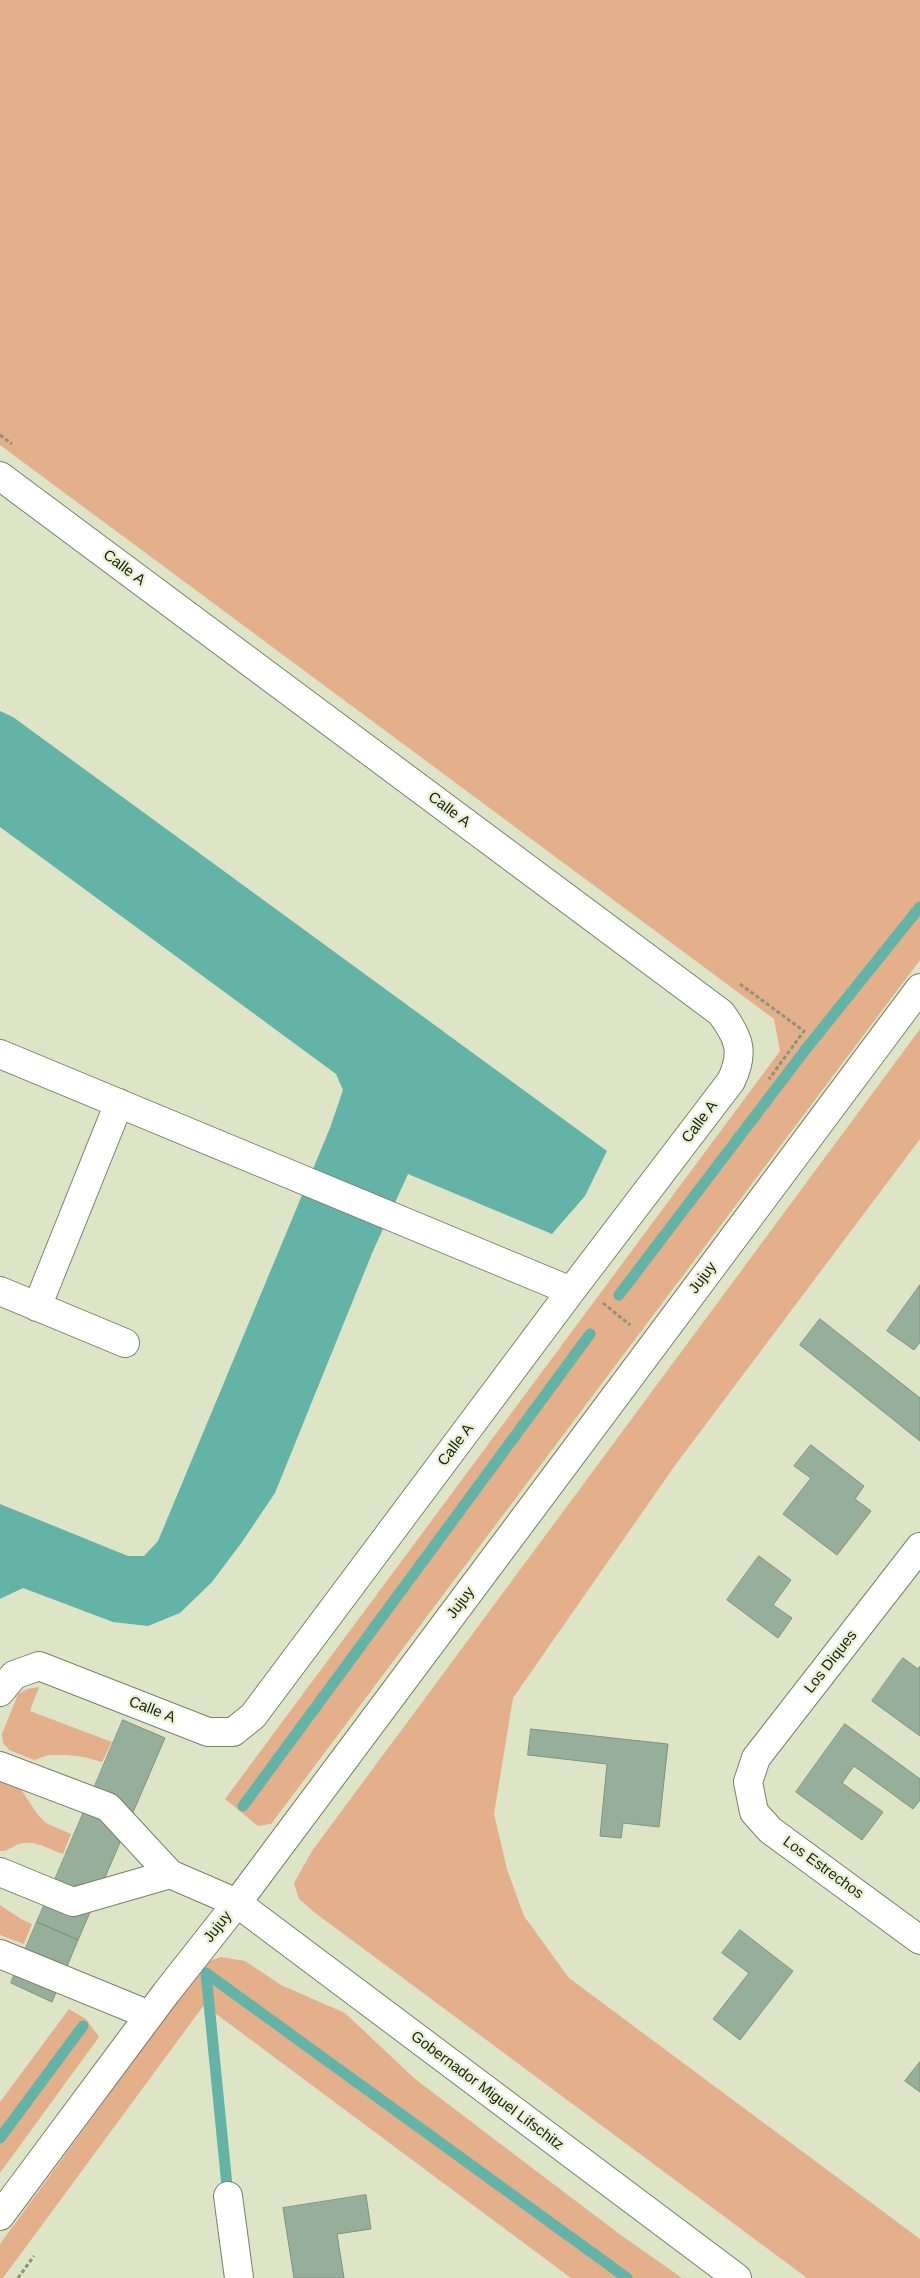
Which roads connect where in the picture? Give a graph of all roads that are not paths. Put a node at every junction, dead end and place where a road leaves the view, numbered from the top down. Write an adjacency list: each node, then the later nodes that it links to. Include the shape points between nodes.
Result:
1 (0, 476): 6 (street, Calle A, via 721,1013 732,1028 738,1043 740,1063 732,1081)
2 (920, 988): 15 (street, Jujuy)
3 (0, 1054): 4 (street)
4 (119, 1103): 6 (street); 7 (street)
5 (0, 1291): 7 (street)
6 (571, 1291): 10 (street, Calle A, via 253,1716 233,1732 208,1732 38,1666 14,1675)
7 (37, 1307): 8 (street)
8 (125, 1343)
9 (920, 1547): 12 (street, Los Diques, via 756,1758)
10 (0, 1692)
11 (0, 1766): 14 (street, via 108,1807)
12 (748, 1782): 16 (street, Los Estrechos, via 754,1812 770,1830)
13 (0, 1872): 14 (street, via 73,1902)
14 (170, 1874): 15 (street, Gobernador Miguel Lifschitz)
15 (236, 1903): 18 (street, Jujuy); 22 (street, Gobernador Miguel Lifschitz)
16 (920, 1940)
17 (0, 1954): 18 (street)
18 (149, 2015): 20 (street, Jujuy)
19 (228, 2196): 21 (street)
20 (0, 2216)
21 (239, 2278)
22 (737, 2278)

